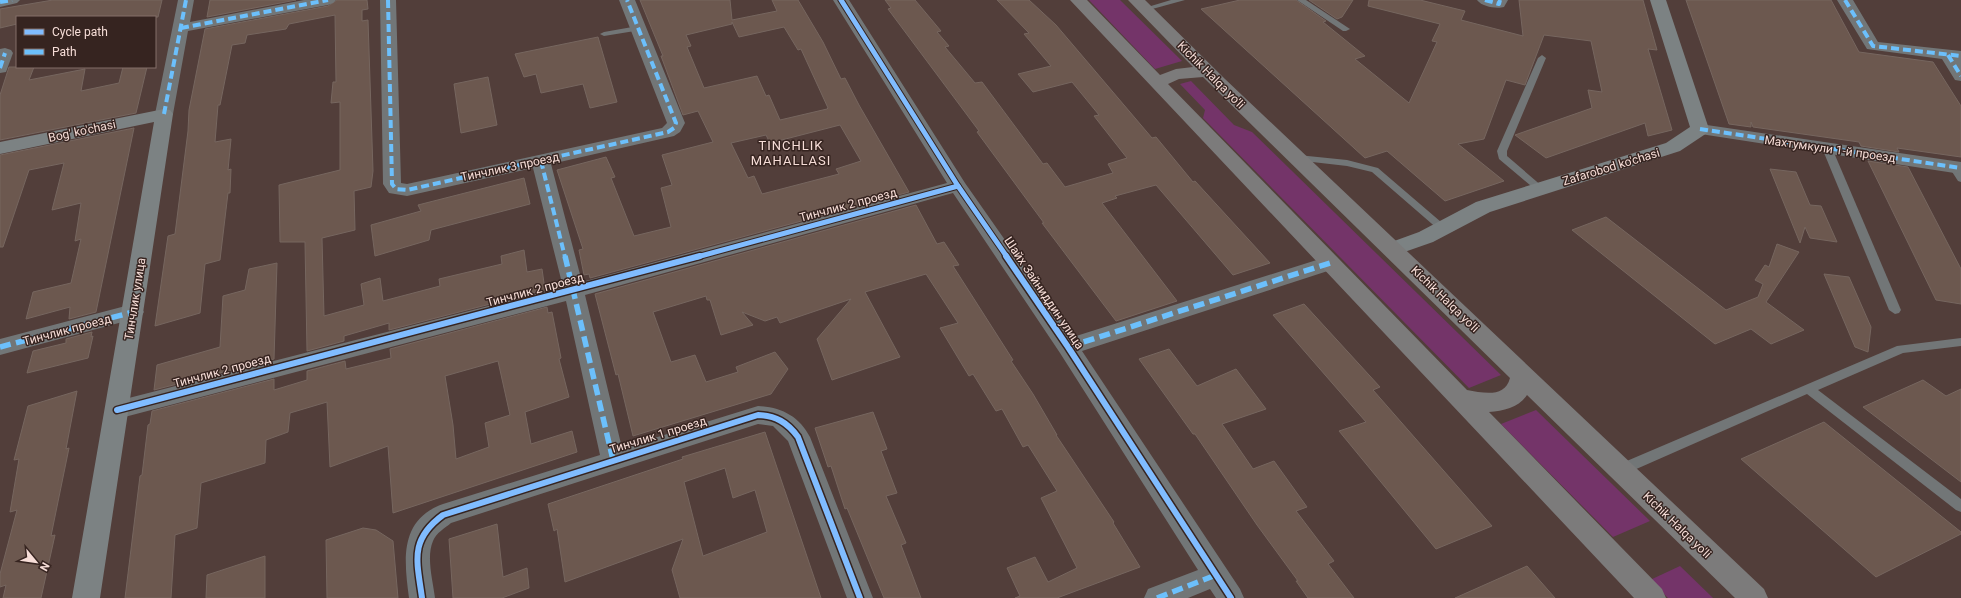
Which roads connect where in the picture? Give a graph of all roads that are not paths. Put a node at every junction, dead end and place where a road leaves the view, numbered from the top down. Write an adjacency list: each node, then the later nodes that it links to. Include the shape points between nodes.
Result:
1 (12, 0): 14 (street)
2 (186, 0): 16 (street, Тинчлик улица)
3 (328, 0): 16 (street)
4 (388, 0): 30 (street, Тинчлик 3 проезд, via 392,184 396,189 406,190)
5 (628, 0): 17 (street, Тинчлик 3 проезд)
6 (841, 0): 32 (street, Шайх Зайниддин улица)
7 (1078, 0): 24 (highway)
8 (1181, 0): 15 (lane)
9 (1301, 0): 18 (lane)
10 (1485, 0): 11 (street, via 1499,4)
11 (1500, 0)
12 (1658, 0): 26 (street)
13 (1844, 0): 20 (street, via 1873,46)
14 (0, 2)
15 (1140, 4): 22 (highway, Kichik Halqa yo'li)
16 (181, 28): 25 (street, Тинчлик улица)
17 (638, 28): 19 (lane); 30 (street, Тинчлик 3 проезд, via 676,123 674,128 668,132)
18 (1346, 29)
19 (604, 34)
20 (1954, 56): 23 (street)
21 (1542, 58): 33 (lane, via 1502,152 1502,157)
22 (1207, 71): 24 (highway, via 1176,74); 29 (highway, Kichik Halqa yo'li)
23 (1961, 76)
24 (1157, 82): 36 (highway)
25 (164, 114): 27 (street, Bog' ko'chasi); 39 (street, Тинчлик улица)
26 (1700, 129): 28 (street, Махтумкули 1-й проезд); 33 (street, Zafarobod ko'chasi, via 1673,147)
27 (0, 148)
28 (1826, 148): 31 (street, Махтумкули 1-й проезд); 38 (lane)
29 (1298, 158): 34 (lane, via 1347,163 1375,170); 35 (highway, Kichik Halqa yo'li)
30 (541, 161): 37 (street, Тинчлик 2 проезд)
31 (1959, 172)
32 (958, 186): 37 (street, Тинчлик 2 проезд); 42 (street, Шайх Зайниддин улица)
33 (1540, 189): 34 (street, Zafarobod ko'chasi, via 1483,207)
34 (1443, 228): 35 (street, Zafarobod ko'chasi)
35 (1393, 249): 43 (highway, Kichik Halqa yo'li)
36 (1330, 263): 42 (street); 45 (highway)
37 (574, 291): 46 (street, Тинчлик 2 проезд); 47 (street, Тинчлик 2 проезд)
38 (1895, 310)
39 (133, 312): 41 (street, Тинчлик проезд); 46 (street, Тинчлик улица)
40 (1961, 342): 44 (lane, via 1901,349)
41 (0, 347)
42 (1068, 347): 50 (street, Шайх Зайниддин улица)
43 (1523, 375): 45 (highway, via 1519,389 1507,400 1485,403); 48 (highway, Kichik Halqa yo'li)
44 (1809, 389): 48 (lane); 49 (lane)
45 (1459, 397): 56 (highway)
46 (117, 410): 51 (street, Тинчлик улица)
47 (613, 460): 52 (street, Тинчлик 1 проезд, via 443,515 432,522 424,530 417,552); 53 (street, Тинчлик 1 проезд, via 758,415 772,415 782,419 791,426 798,437)
48 (1620, 470): 57 (highway, Kichik Halqa yo'li)
49 (1961, 506)
50 (1216, 575): 54 (street); 55 (street, Шайх Зайниддин улица)
51 (86, 598)
52 (422, 598)
53 (860, 598)
54 (1156, 598)
55 (1231, 598)
56 (1652, 598)
57 (1754, 598)

